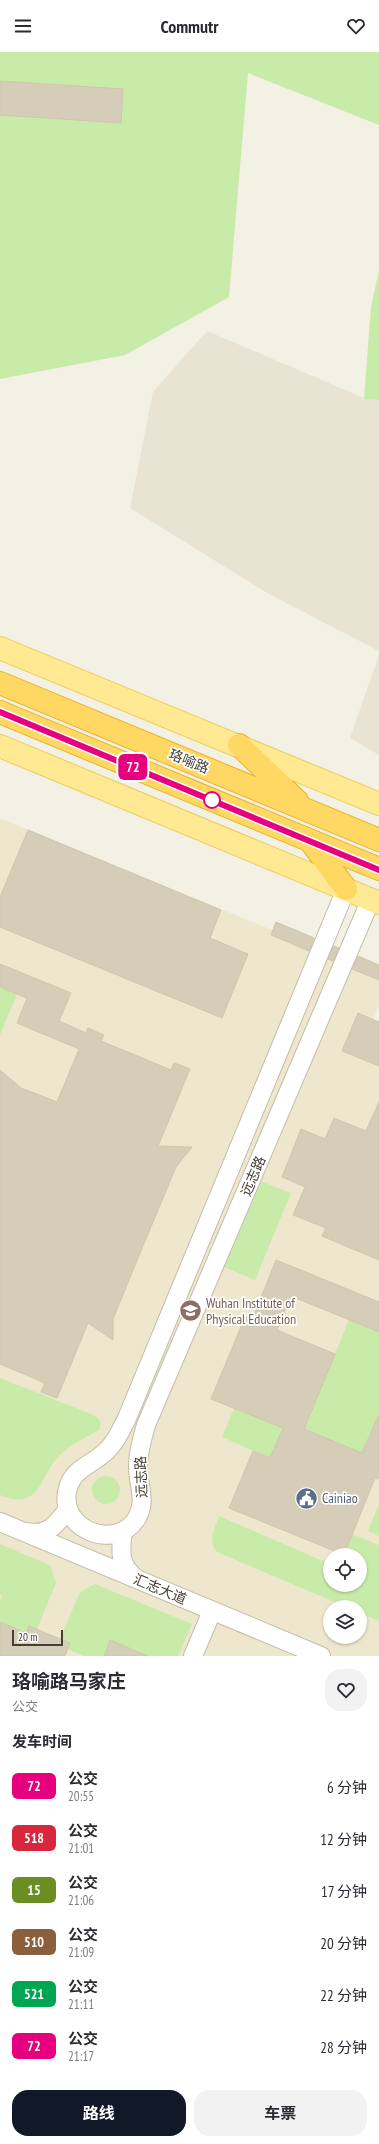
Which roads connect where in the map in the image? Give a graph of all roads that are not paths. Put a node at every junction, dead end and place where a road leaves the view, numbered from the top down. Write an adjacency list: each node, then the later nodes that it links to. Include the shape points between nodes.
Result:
1 (0, 648): 4 (main road)
2 (0, 683): 7 (highway, 珞喻路)
3 (0, 712): 9 (highway, 珞喻路)
4 (239, 745): 6 (main road); 7 (highway)
5 (0, 746): 11 (main road)
6 (379, 804)
7 (307, 810): 8 (highway, 珞喻路)
8 (379, 840)
9 (310, 841): 10 (highway, 珞喻路); 11 (highway)
10 (379, 870)
11 (346, 889): 12 (main road); 13 (street, 远志路, via 122,1430 105,1452 74,1475 68,1489)
12 (375, 901): 16 (street, 远志路, via 146,1425 138,1467 142,1506 137,1518)
13 (68, 1509): 15 (street, via 47,1531 38,1534); 16 (street, via 74,1520 91,1533 110,1535)
14 (0, 1522): 15 (street, 汇志大道)
15 (20, 1530): 17 (street, 汇志大道)
16 (123, 1531): 17 (street, via 123,1562 128,1572)
17 (141, 1581): 18 (street, 汇志大道)
18 (212, 1611): 19 (street); 20 (street, 汇志大道)
19 (193, 1656)
20 (320, 1656)

